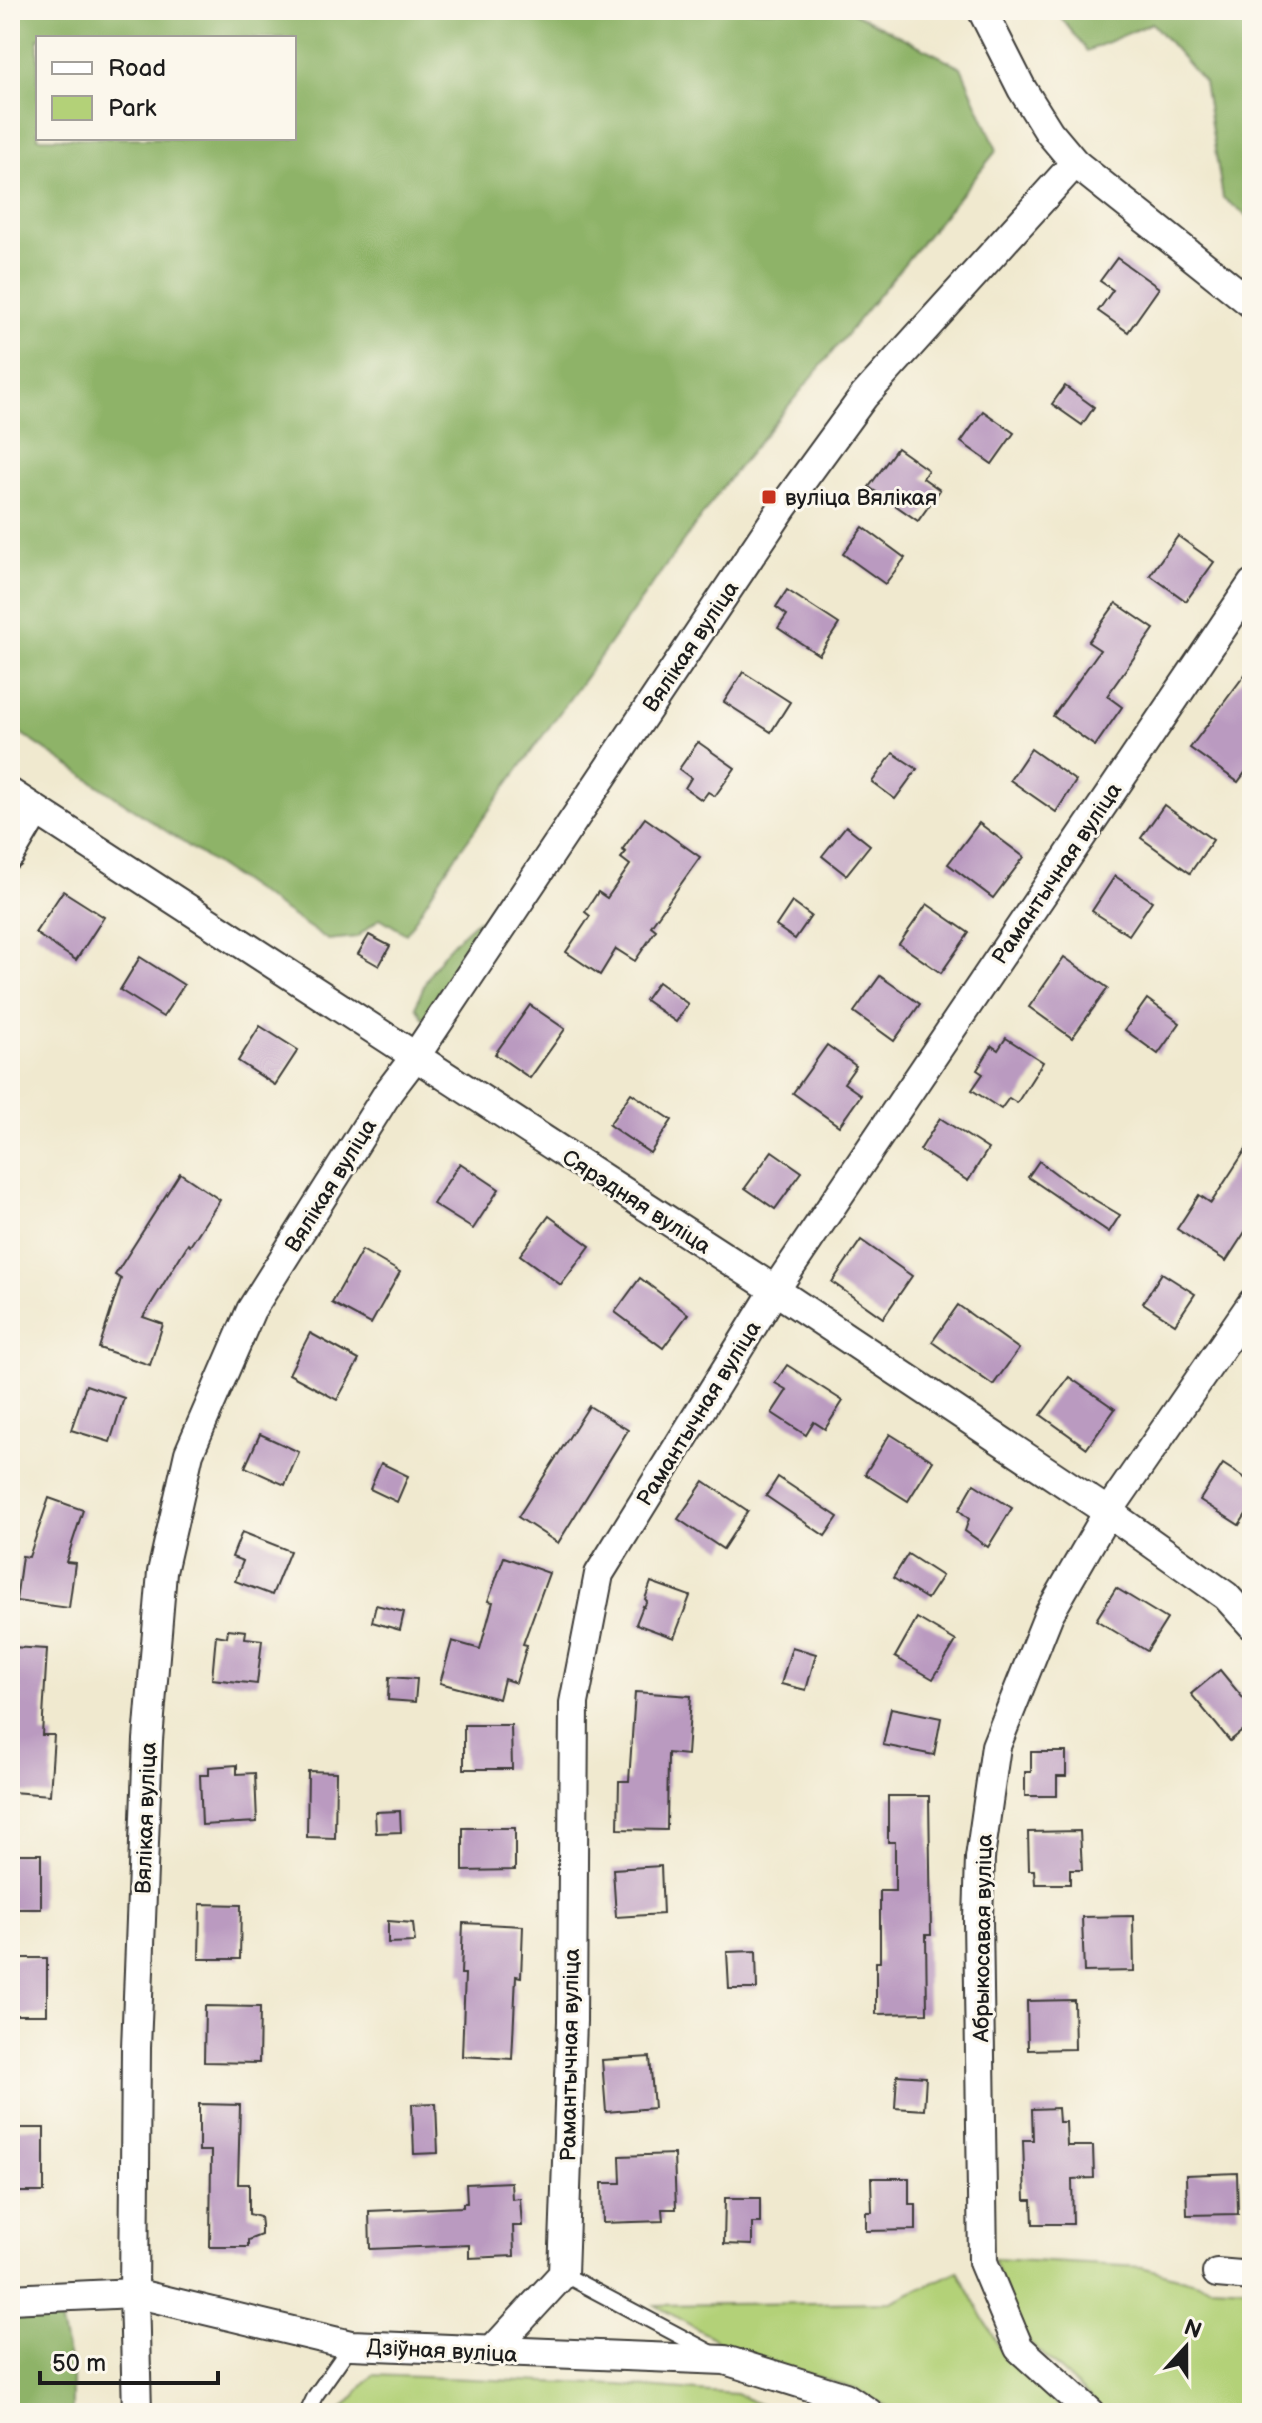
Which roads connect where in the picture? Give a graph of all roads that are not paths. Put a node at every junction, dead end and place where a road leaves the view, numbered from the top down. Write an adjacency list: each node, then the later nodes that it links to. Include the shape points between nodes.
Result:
1 (982, 10): 2 (street, via 1022,89)
2 (1075, 163): 3 (street); 8 (street, Вялікая вуліца, via 864,396 783,507)
3 (1252, 304)
4 (1252, 584): 9 (street, Рамантычная вуліца)
5 (10, 793): 6 (street, Сярэдняя вуліца)
6 (36, 811): 7 (street); 8 (street, Сярэдняя вуліца)
7 (10, 855)
8 (415, 1057): 9 (street, Сярэдняя вуліца); 16 (street, Вялікая вуліца, via 251,1310 189,1453 162,1572 148,1740 136,2048)
9 (775, 1290): 11 (street, Сярэдняя вуліца); 14 (street, Рамантычная вуліца, via 599,1574 574,1703 572,2021)
10 (1252, 1303): 11 (street, Абрыкосавая вуліца)
11 (1108, 1512): 12 (street, Сярэдняя вуліца, via 1226,1596); 24 (street, Абрыкосавая вуліца, via 1049,1614 996,1746 980,1858 978,1919 983,2262 1019,2348)
12 (1252, 1625)
13 (1217, 2273): 15 (street)
14 (563, 2274): 19 (street); 20 (lane)
15 (1252, 2276)
16 (134, 2293): 17 (street, Дзіўная вуліца); 18 (street, Дзіўная вуліца); 21 (street, Вялікая вуліца)
17 (10, 2299)
18 (351, 2345): 19 (street, Дзіўная вуліца); 22 (lane)
19 (491, 2352): 20 (street, Дзіўная вуліца)
20 (725, 2360): 23 (street, Дзіўная вуліца, via 845,2397)
21 (137, 2413)
22 (307, 2413)
23 (869, 2413)
24 (1091, 2413)

